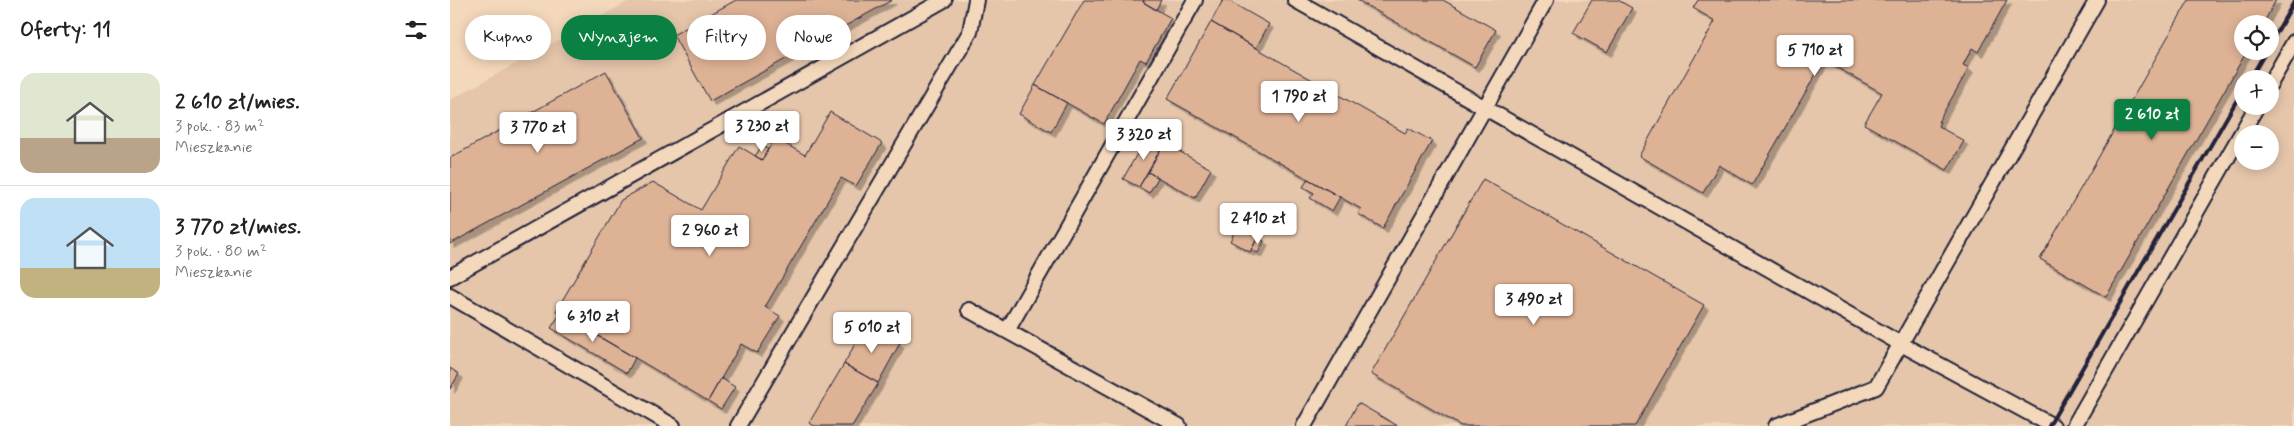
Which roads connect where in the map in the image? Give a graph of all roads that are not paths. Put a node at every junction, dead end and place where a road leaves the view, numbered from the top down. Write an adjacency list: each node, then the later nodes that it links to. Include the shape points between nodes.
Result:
1 (944, 0): 11 (lane)
2 (976, 0): 17 (lane, via 970,32)
3 (1195, 0): 14 (lane)
4 (1295, 0): 9 (lane)
5 (1546, 0): 9 (lane)
6 (2097, 0): 15 (lane)
7 (2294, 42): 8 (lane)
8 (2278, 70)
9 (1486, 107): 15 (lane); 19 (lane)
10 (2252, 115): 22 (lane)
11 (450, 278)
12 (450, 296): 16 (lane)
13 (969, 310): 14 (lane)
14 (1007, 331): 18 (lane)
15 (1901, 344): 20 (lane, via 1876,387); 21 (lane)
16 (673, 426)
17 (738, 426)
18 (1179, 426)
19 (1304, 426)
20 (1776, 426)
21 (2053, 426)
22 (2074, 426)

